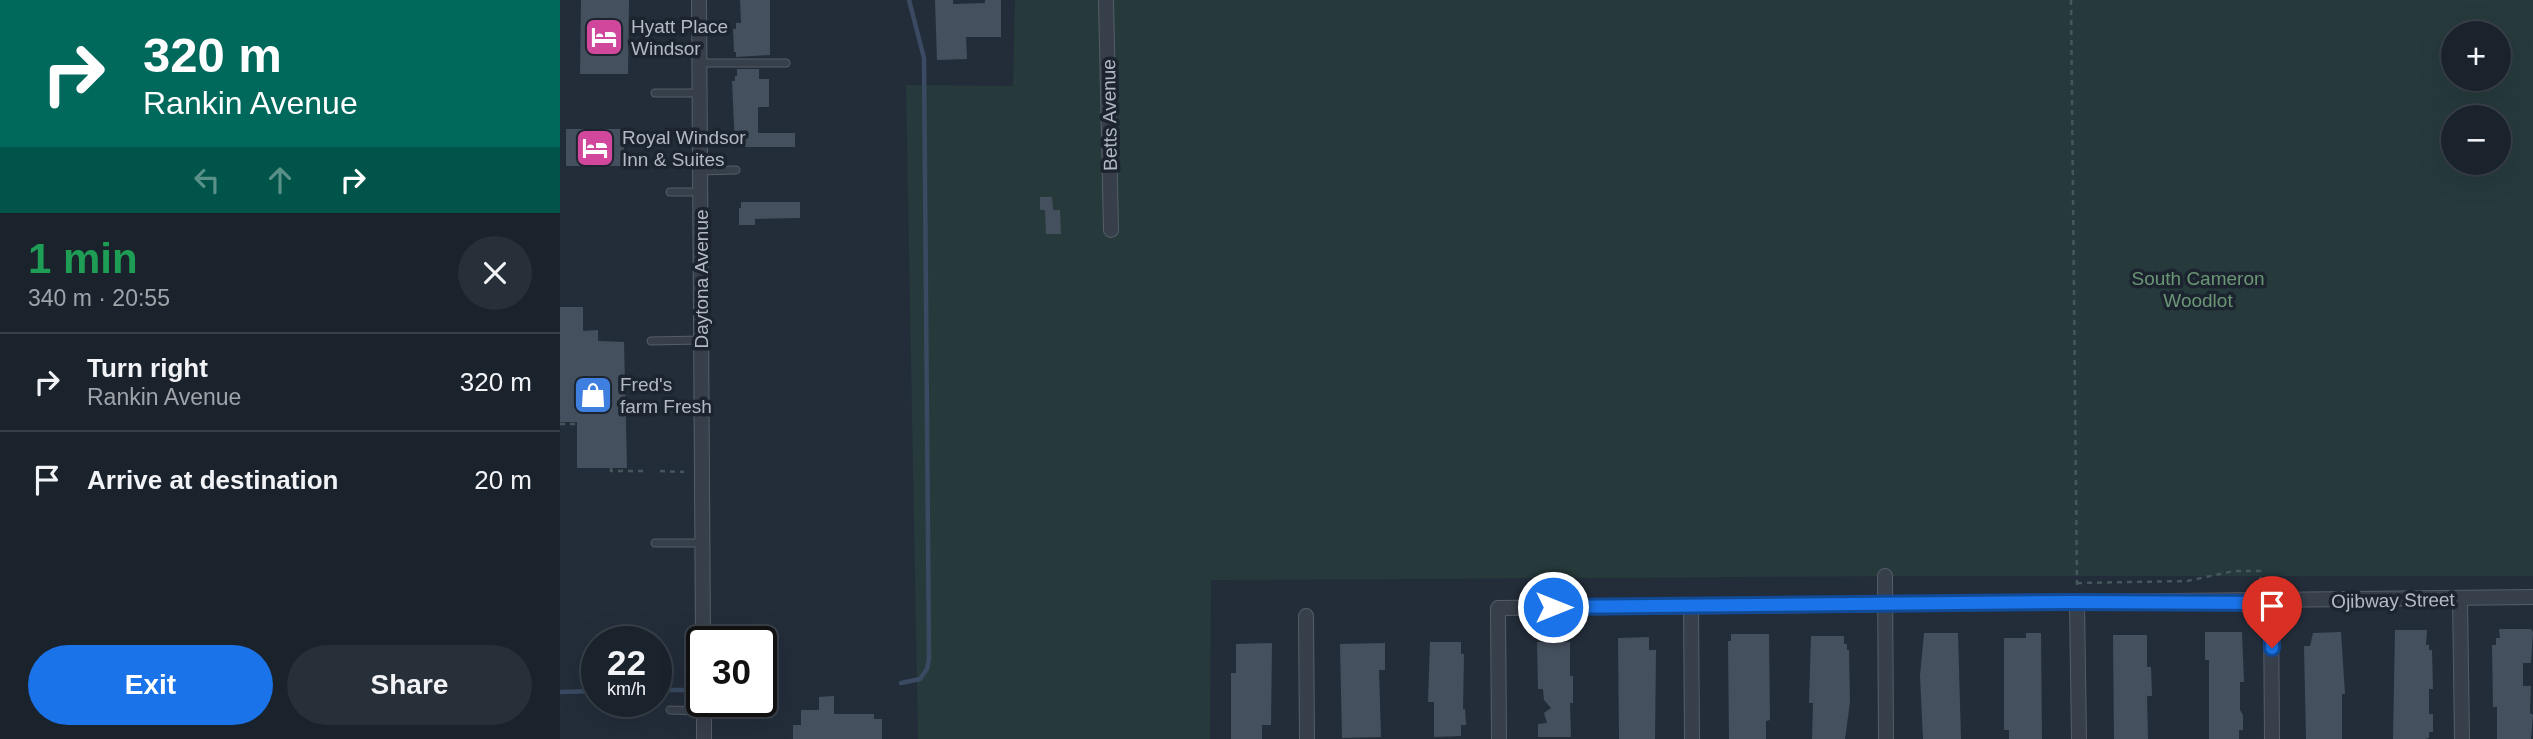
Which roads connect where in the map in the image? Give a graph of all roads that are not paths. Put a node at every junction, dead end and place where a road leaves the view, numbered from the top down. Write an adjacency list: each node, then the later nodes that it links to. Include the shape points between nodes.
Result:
1 (699, 0): 3 (street, Daytona Avenue)
2 (1106, 0): 11 (street, Betts Avenue)
3 (699, 62): 4 (lane); 6 (street, Daytona Avenue)
4 (786, 63)
5 (655, 93): 6 (lane)
6 (700, 93): 8 (street, Daytona Avenue)
7 (736, 170): 8 (lane)
8 (700, 171): 10 (street, Daytona Avenue)
9 (670, 192): 10 (lane)
10 (700, 192): 12 (street, Daytona Avenue)
11 (1111, 230)
12 (701, 340): 13 (lane); 15 (street, Daytona Avenue)
13 (651, 341)
14 (654, 543): 15 (lane)
15 (703, 543): 24 (street, Daytona Avenue)
16 (1885, 576): 21 (street)
17 (2077, 596): 20 (street, Ojibway Street); 21 (street, Ojibway Street); 31 (street)
18 (2533, 597): 19 (street, Ojibway Street)
19 (2460, 598): 20 (street, Ojibway Street); 33 (street)
20 (2271, 603): 32 (street)
21 (1885, 604): 22 (street, Ojibway Street); 30 (street)
22 (1691, 606): 28 (street, Ojibway Street, via 1498,608); 29 (street)
23 (1306, 616): 27 (street)
24 (703, 626)
25 (704, 717): 26 (street)
26 (704, 739)
27 (1307, 739)
28 (1499, 739)
29 (1692, 739)
30 (1886, 739)
31 (2079, 739)
32 (2273, 739)
33 (2462, 739)

